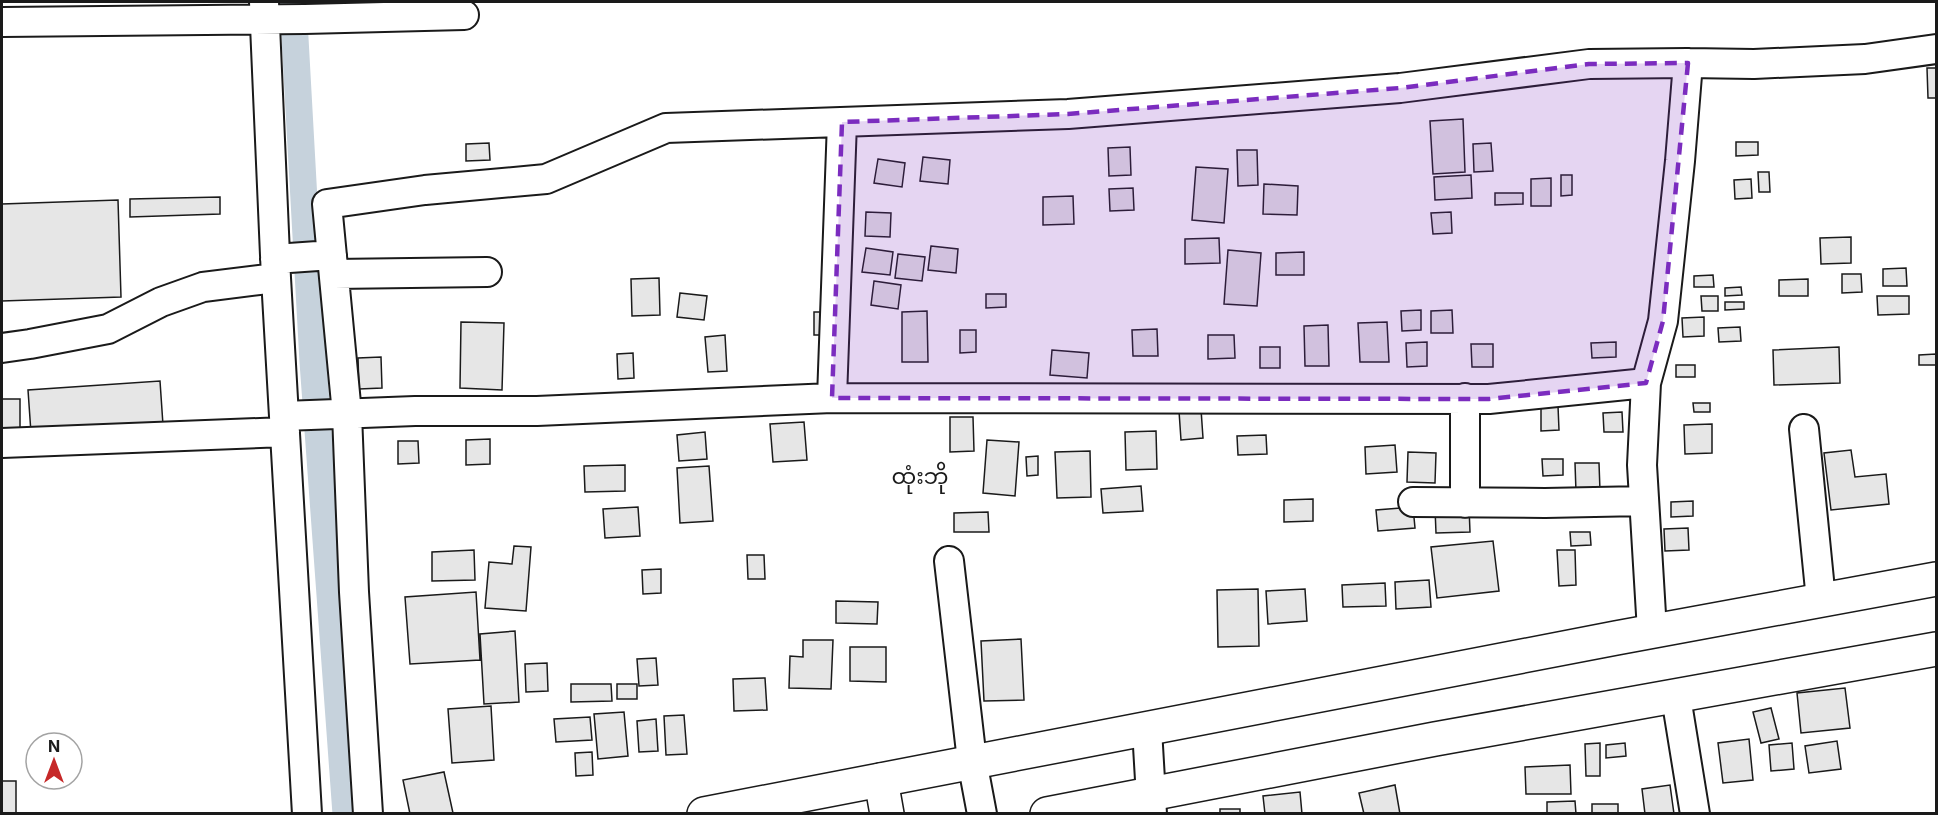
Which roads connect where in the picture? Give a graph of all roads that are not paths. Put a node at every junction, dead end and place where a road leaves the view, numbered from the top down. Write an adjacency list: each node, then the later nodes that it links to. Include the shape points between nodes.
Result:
1 (268, 13): 2 (street, via 305,19); 3 (street); 8 (street)
2 (464, 15)
3 (2, 22)
4 (1936, 49): 5 (street, via 1865,59)
5 (1688, 63): 6 (street, via 1589,64 1400,88 1068,114); 11 (street, via 1663,321)
6 (842, 122): 7 (street, via 666,128 546,179 327,204); 12 (street)
7 (327, 262): 8 (street); 9 (street); 14 (street)
8 (279, 265): 10 (street, via 161,302 108,329); 15 (street)
9 (487, 272)
10 (2, 348)
11 (1646, 383): 13 (street); 18 (street)
12 (832, 398): 13 (street); 14 (street)
13 (1465, 398): 20 (street)
14 (341, 415): 15 (street); 32 (street)
15 (287, 421): 17 (street); 31 (street)
16 (1804, 429): 23 (street)
17 (2, 443)
18 (1644, 501): 20 (street); 24 (street)
19 (1413, 502): 20 (street)
20 (1465, 503)
21 (949, 561): 28 (street)
22 (1936, 579): 23 (main road)
23 (1821, 600): 24 (main road)
24 (1652, 631): 27 (main road)
25 (1936, 649): 26 (main road)
26 (1676, 697): 30 (main road, via 1412,743); 37 (street)
27 (1147, 729): 28 (main road); 30 (street)
28 (972, 761): 29 (main road); 35 (street)
29 (881, 780): 33 (main road); 34 (main road)
30 (1152, 803): 36 (main road)
31 (307, 813)
32 (368, 813)
33 (705, 813)
34 (887, 813)
35 (982, 813)
36 (1047, 813)
37 (1695, 813)

